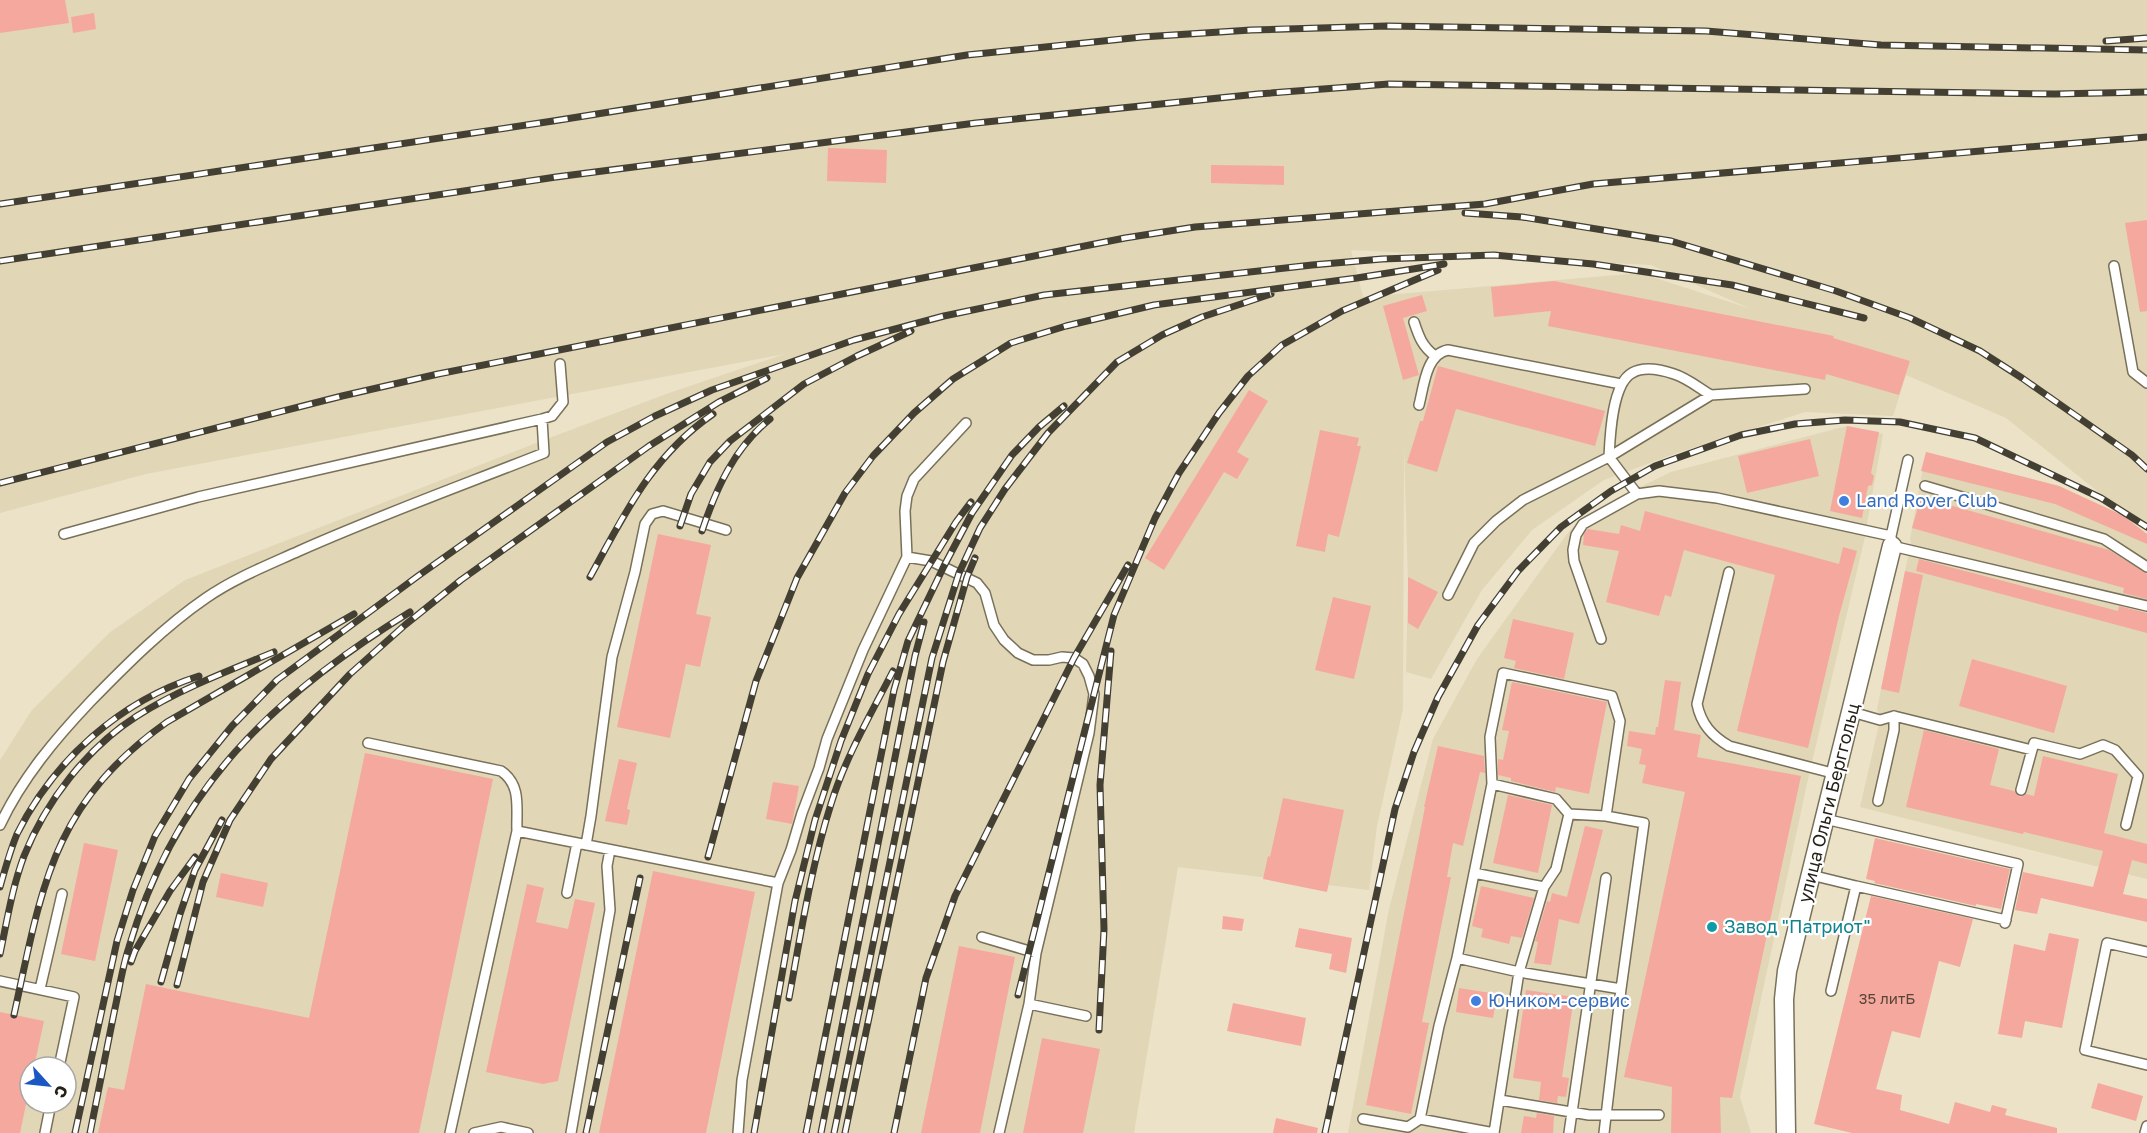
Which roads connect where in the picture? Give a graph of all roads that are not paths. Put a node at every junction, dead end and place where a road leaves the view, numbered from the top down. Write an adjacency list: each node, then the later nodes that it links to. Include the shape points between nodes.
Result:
1 (2114, 266): 5 (lane, via 2133,372)
2 (1414, 322): 3 (lane, via 1420,341)
3 (1435, 356): 6 (lane, via 1448,350); 9 (lane)
4 (560, 364): 10 (lane, via 563,402 552,416)
5 (2147, 383)
6 (1621, 384): 8 (lane, via 1632,373 1649,369 1676,374); 12 (lane, via 1611,426)
7 (1805, 389): 8 (lane)
8 (1711, 395): 12 (lane)
9 (1419, 405)
10 (542, 419): 17 (lane, via 198,497); 36 (lane, via 544,453 328,538 206,598 111,680 65,728 31,773)
11 (966, 423): 19 (lane, via 914,479 905,511)
12 (1609, 457): 15 (lane); 22 (lane, via 1522,500 1496,521 1474,543)
13 (1908, 460): 18 (lane)
14 (1925, 486): 20 (lane, via 2104,539)
15 (1636, 494): 18 (lane, via 1659,491 1717,498); 24 (lane, via 1583,524 1576,535 1574,561)
16 (726, 530): 39 (lane, via 663,511 652,514 645,525 612,657 591,816)
17 (64, 534)
18 (1892, 541): 23 (lane); 25 (street, улица Ольги Берггольц)
19 (907, 557): 44 (lane, via 827,739); 51 (lane, via 931,561 977,583 985,593 994,625 1018,652 1033,660 1074,658 1083,664 1089,676 1094,694 1089,733)
20 (2147, 567)
21 (1728, 572): 29 (lane, via 1697,704 1700,717 1729,746)
22 (1448, 595)
23 (2147, 606)
24 (1601, 639)
25 (1852, 712): 26 (lane, via 1880,720); 29 (street, улица Ольги Берггольц)
26 (1894, 716): 28 (lane); 32 (lane)
27 (368, 743): 38 (lane, via 501,771 511,778 516,790)
28 (2032, 750): 31 (lane); 37 (lane, via 2034,743 2080,754 2103,745 2115,750 2138,776)
29 (1836, 774): 35 (street, улица Ольги Берггольц)
30 (1492, 784): 33 (lane, via 1556,799); 34 (lane, via 1490,737 1503,673 1612,696 1620,721); 41 (lane)
31 (2021, 790)
32 (1878, 801)
33 (1569, 814): 34 (lane); 46 (lane, via 1556,869)
34 (1606, 816): 57 (lane, via 1644,823)
35 (1825, 819): 42 (street, улица Ольги Берггольц); 45 (lane, via 2018,864 2005,922)
36 (0, 825)
37 (2126, 825)
38 (517, 831): 39 (lane); 72 (lane)
39 (581, 844): 40 (lane); 47 (lane)
40 (610, 850): 44 (lane); 75 (lane, via 610,910)
41 (1474, 873): 46 (lane); 52 (lane)
42 (1811, 875): 45 (lane); 81 (street, улица Ольги Берггольц, via 1787,971 1784,999)
43 (1605, 878): 55 (lane)
44 (778, 883): 76 (lane, via 742,1080)
45 (1856, 886): 58 (lane)
46 (1544, 887): 53 (lane)
47 (567, 893)
48 (62, 894): 56 (lane)
49 (982, 937): 51 (lane)
50 (2147, 952): 62 (lane, via 2107,943 2085,1050)
51 (1036, 953): 59 (lane)
52 (1457, 958): 53 (lane); 69 (lane)
53 (1519, 972): 55 (lane); 63 (lane)
54 (0, 981): 56 (lane)
55 (1590, 984): 57 (lane); 64 (lane)
56 (40, 989): 61 (lane, via 74,997)
57 (1621, 989): 66 (lane)
58 (1831, 991)
59 (1029, 1004): 60 (lane); 77 (lane)
60 (1086, 1016)
61 (62, 1055)
62 (2147, 1065)
63 (1500, 1100): 64 (lane); 78 (lane)
64 (1574, 1112): 66 (lane); 79 (lane)
65 (49, 1115): 71 (lane)
66 (1605, 1115): 67 (lane); 80 (lane)
67 (1659, 1115)
68 (1363, 1119): 69 (lane, via 1408,1127)
69 (1420, 1119): 78 (lane)
70 (2147, 1126): 82 (lane)
71 (45, 1133)
72 (450, 1133)
73 (474, 1133): 74 (lane, via 501,1127)
74 (528, 1133)
75 (571, 1133)
76 (738, 1133)
77 (999, 1133)
78 (1494, 1133)
79 (1569, 1133)
80 (1604, 1133)
81 (1786, 1133)
82 (2145, 1133)

